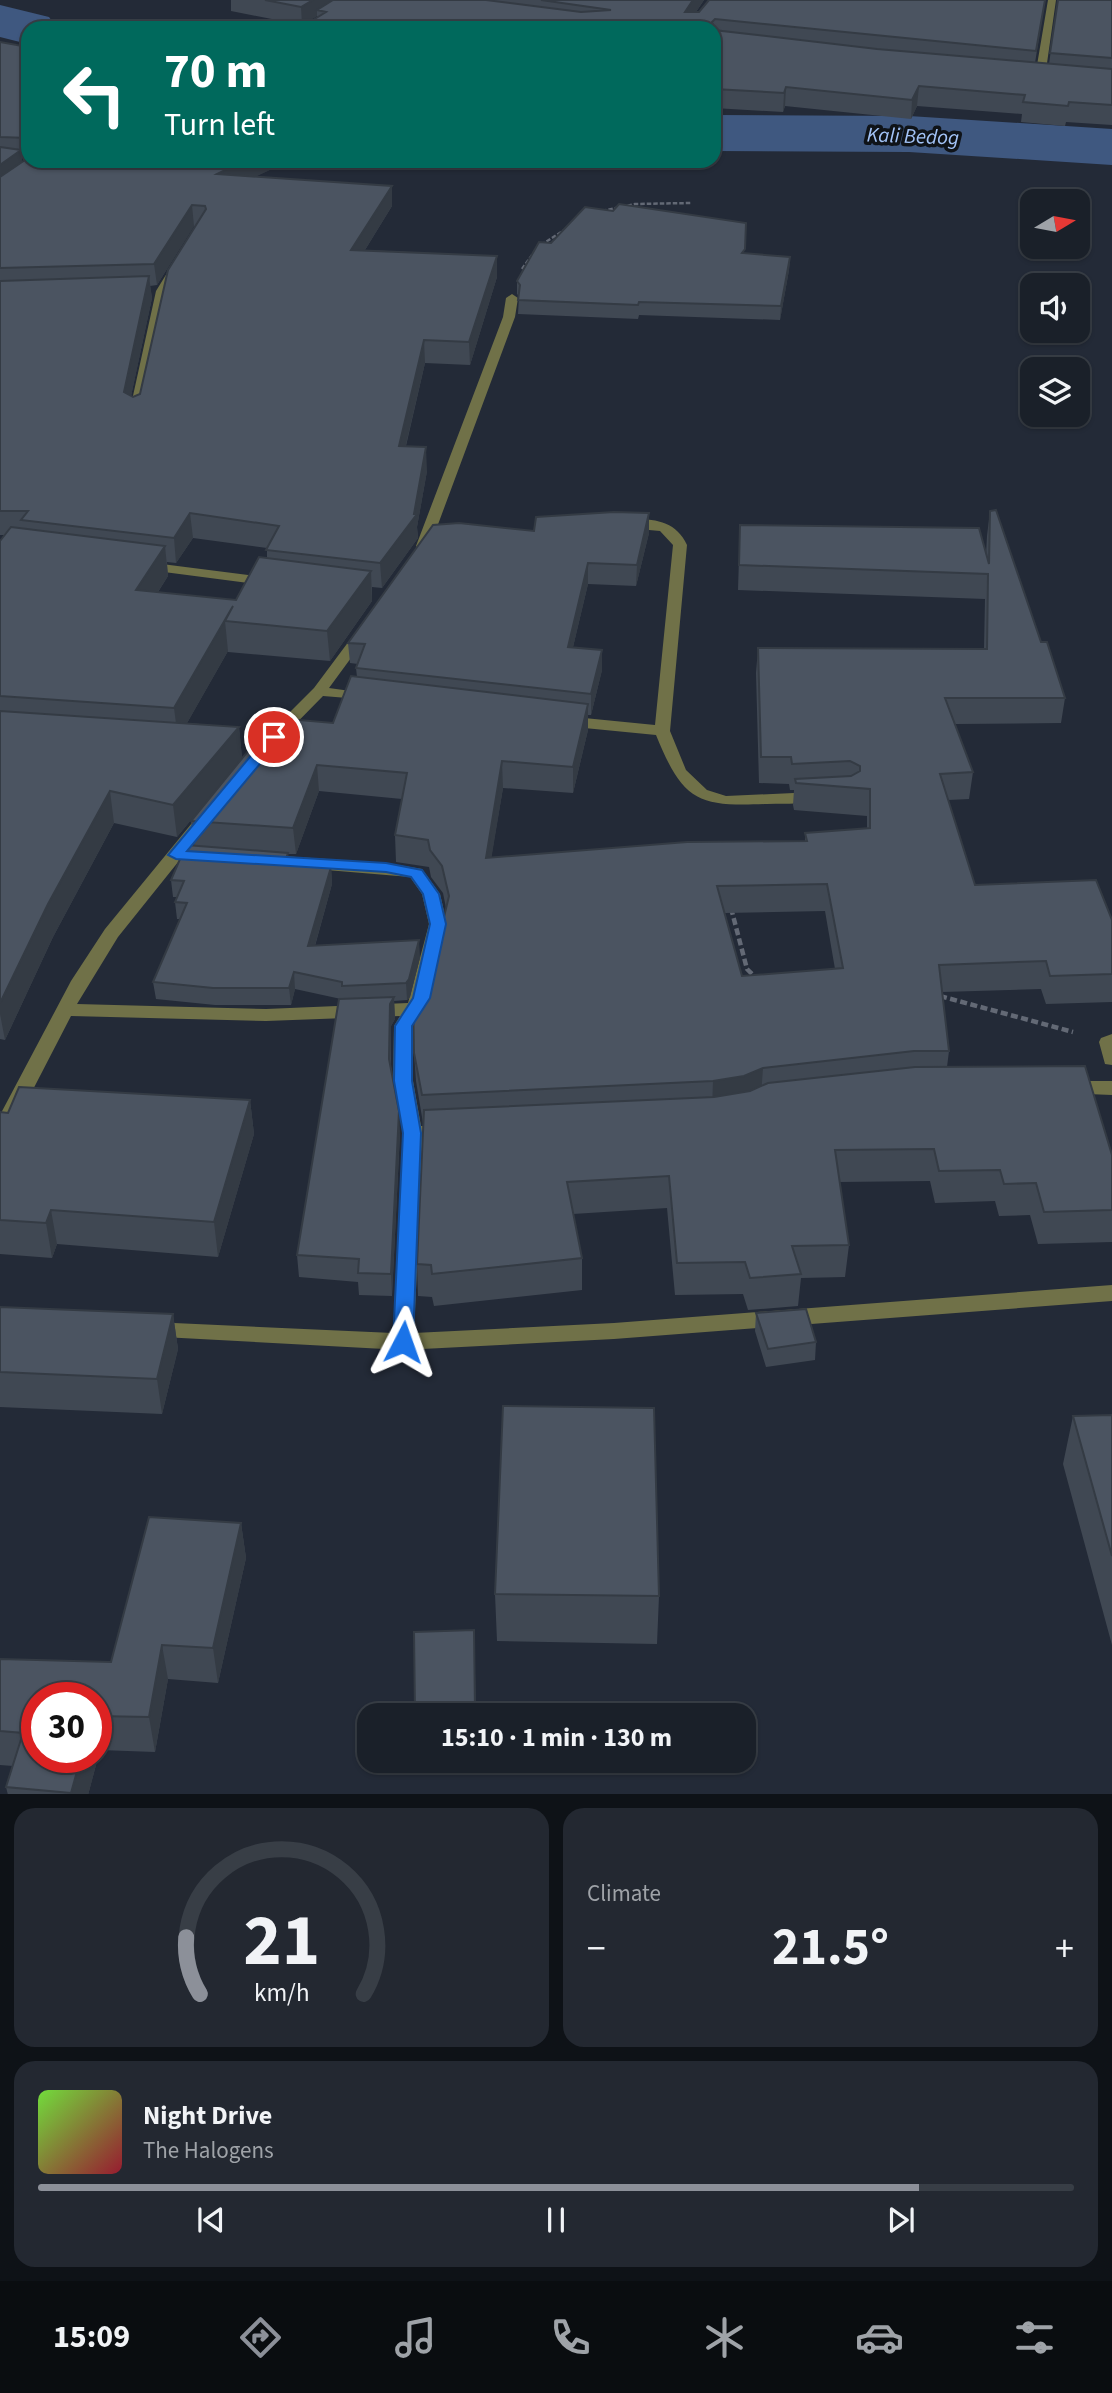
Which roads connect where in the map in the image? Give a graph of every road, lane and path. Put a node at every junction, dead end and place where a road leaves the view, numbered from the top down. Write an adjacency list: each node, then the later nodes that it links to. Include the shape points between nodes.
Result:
1 (1052, 0): 3 (street)
2 (1027, 76): 3 (street)
3 (1040, 77): 4 (street)
4 (1052, 78)
5 (691, 202): 6 (path, via 635,204)
6 (591, 214)
7 (569, 227): 9 (path, via 531,255 516,279)
8 (181, 260): 10 (street, via 155,291)
9 (512, 298): 12 (street, via 509,317 458,448 435,537)
10 (135, 414)
11 (607, 525): 19 (street, via 662,526 674,533 680,545)
12 (415, 557)
13 (134, 564): 14 (street)
14 (282, 583)
15 (374, 617): 16 (street)
16 (319, 691): 17 (street); 20 (street)
17 (385, 699)
18 (543, 718): 19 (street)
19 (662, 731): 21 (street, via 679,772 710,797 735,802)
20 (252, 755)
21 (836, 796)
22 (218, 803): 23 (street)
23 (176, 855): 24 (street); 30 (street, via 111,933)
24 (202, 856)
25 (255, 859): 29 (street, via 416,873 431,894 438,924 421,998)
26 (731, 907): 27 (path, via 747,969)
27 (768, 983)
28 (932, 994): 31 (path)
29 (414, 1009): 30 (street, via 266,1015); 35 (street, via 403,1026 403,1081)
30 (65, 1010): 36 (street)
31 (1111, 1047)
32 (1045, 1088): 33 (street)
33 (1112, 1088)
34 (467, 1130): 35 (street)
35 (412, 1133): 39 (street)
36 (0, 1134)
37 (1112, 1293): 39 (street, via 614,1331)
38 (132, 1329): 39 (street)
39 (403, 1342)

